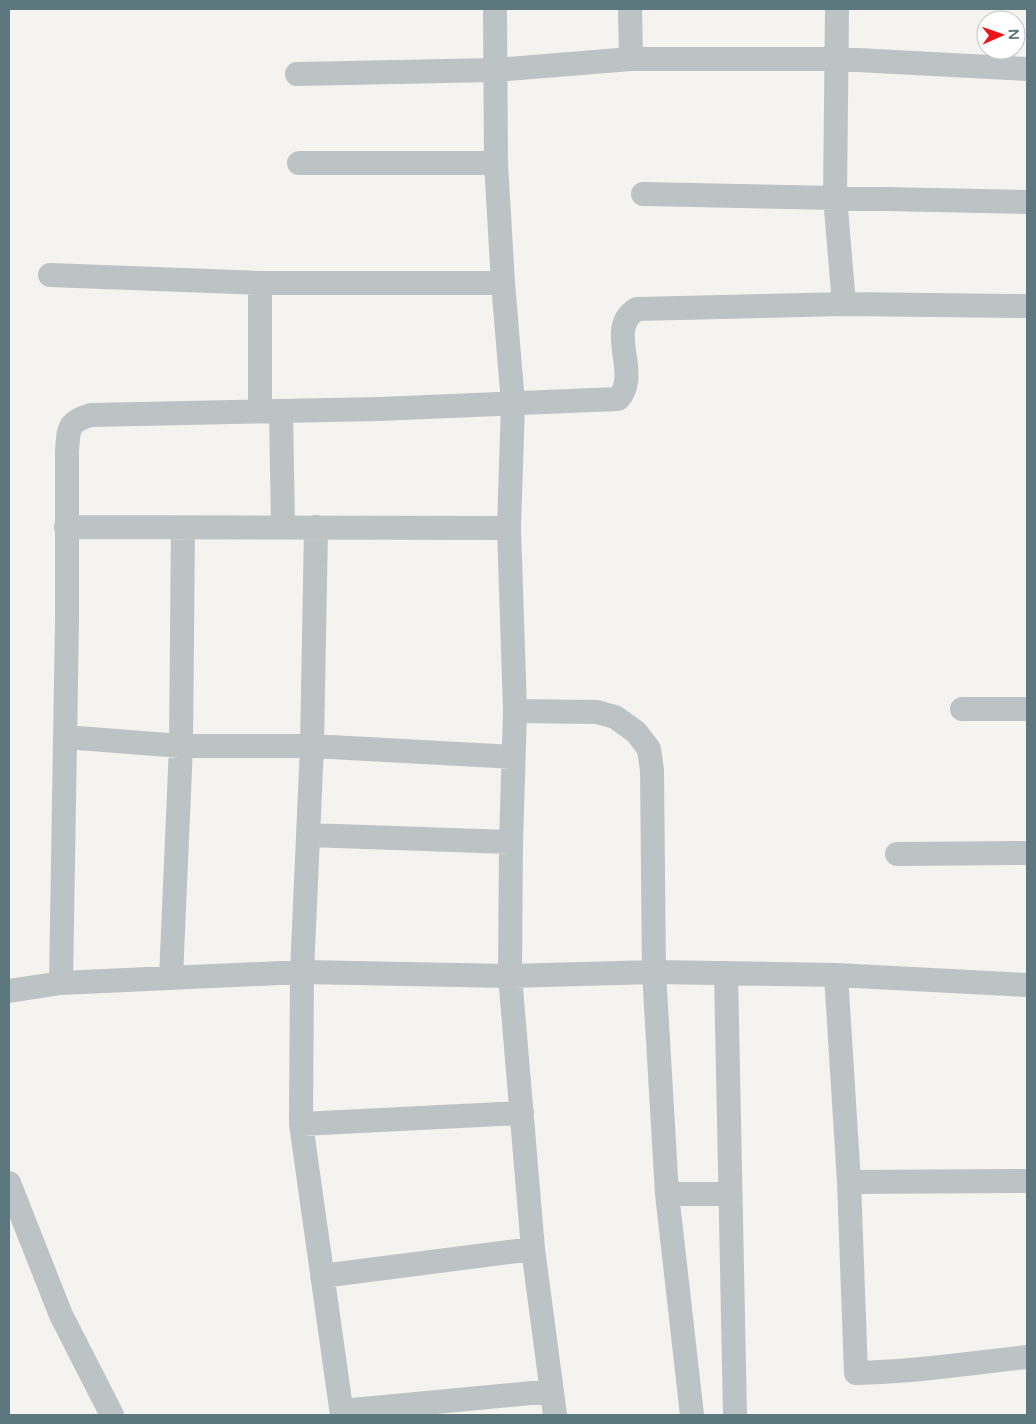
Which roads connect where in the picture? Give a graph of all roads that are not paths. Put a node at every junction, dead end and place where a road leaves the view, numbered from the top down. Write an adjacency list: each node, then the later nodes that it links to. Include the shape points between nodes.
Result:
1 (495, 9): 7 (street)
2 (630, 9): 4 (street)
3 (837, 9): 5 (street)
4 (630, 59): 5 (street); 7 (street)
5 (838, 59): 6 (street); 12 (street)
6 (1027, 69)
7 (495, 70): 8 (street); 10 (street)
8 (297, 74)
9 (298, 163): 10 (street)
10 (496, 163): 16 (street)
11 (643, 194): 12 (street)
12 (835, 197): 13 (street); 17 (street)
13 (1027, 202)
14 (50, 275): 15 (street)
15 (260, 283): 16 (street); 20 (street)
16 (503, 283): 19 (street)
17 (844, 304): 18 (street); 19 (street, via 637,309 628,314 624,324 622,339 626,381 625,391 618,399)
18 (1027, 306)
19 (513, 403): 20 (street); 25 (street)
20 (270, 411): 21 (street, via 91,415 77,419 69,427); 22 (street)
21 (66, 527): 24 (street); 29 (street)
22 (283, 527): 23 (street); 24 (street)
23 (316, 527): 25 (street); 31 (street)
24 (183, 528): 30 (street)
25 (509, 528): 28 (street)
26 (962, 709): 27 (street)
27 (1027, 709)
28 (515, 710): 32 (street); 38 (street, via 597,712 615,717 636,732 649,749 652,770)
29 (65, 737): 30 (street); 43 (street)
30 (182, 746): 31 (street); 42 (street)
31 (312, 746): 32 (street); 33 (street)
32 (513, 757): 34 (street)
33 (308, 835): 34 (street); 37 (street)
34 (510, 842): 41 (street)
35 (1027, 853): 36 (street)
36 (897, 854)
37 (302, 972): 41 (street); 42 (street); 47 (street)
38 (654, 972): 39 (street); 41 (street); 51 (street)
39 (726, 973): 40 (street); 52 (street)
40 (836, 975): 44 (street); 49 (street)
41 (510, 976): 46 (street)
42 (171, 978): 43 (street)
43 (61, 983): 45 (street)
44 (1027, 986)
45 (9, 991)
46 (522, 1113): 47 (street); 53 (street)
47 (301, 1124): 54 (street)
48 (1027, 1181): 49 (street)
49 (849, 1182): 55 (street, via 856,1373 900,1373)
50 (9, 1183): 58 (street, via 61,1315)
51 (667, 1194): 52 (street); 60 (street)
52 (729, 1194): 61 (street)
53 (533, 1249): 54 (street); 56 (street)
54 (322, 1276): 57 (street)
55 (1027, 1357)
56 (552, 1391): 57 (street); 59 (street)
57 (342, 1413)
58 (112, 1415)
59 (555, 1415)
60 (692, 1415)
61 (735, 1415)

